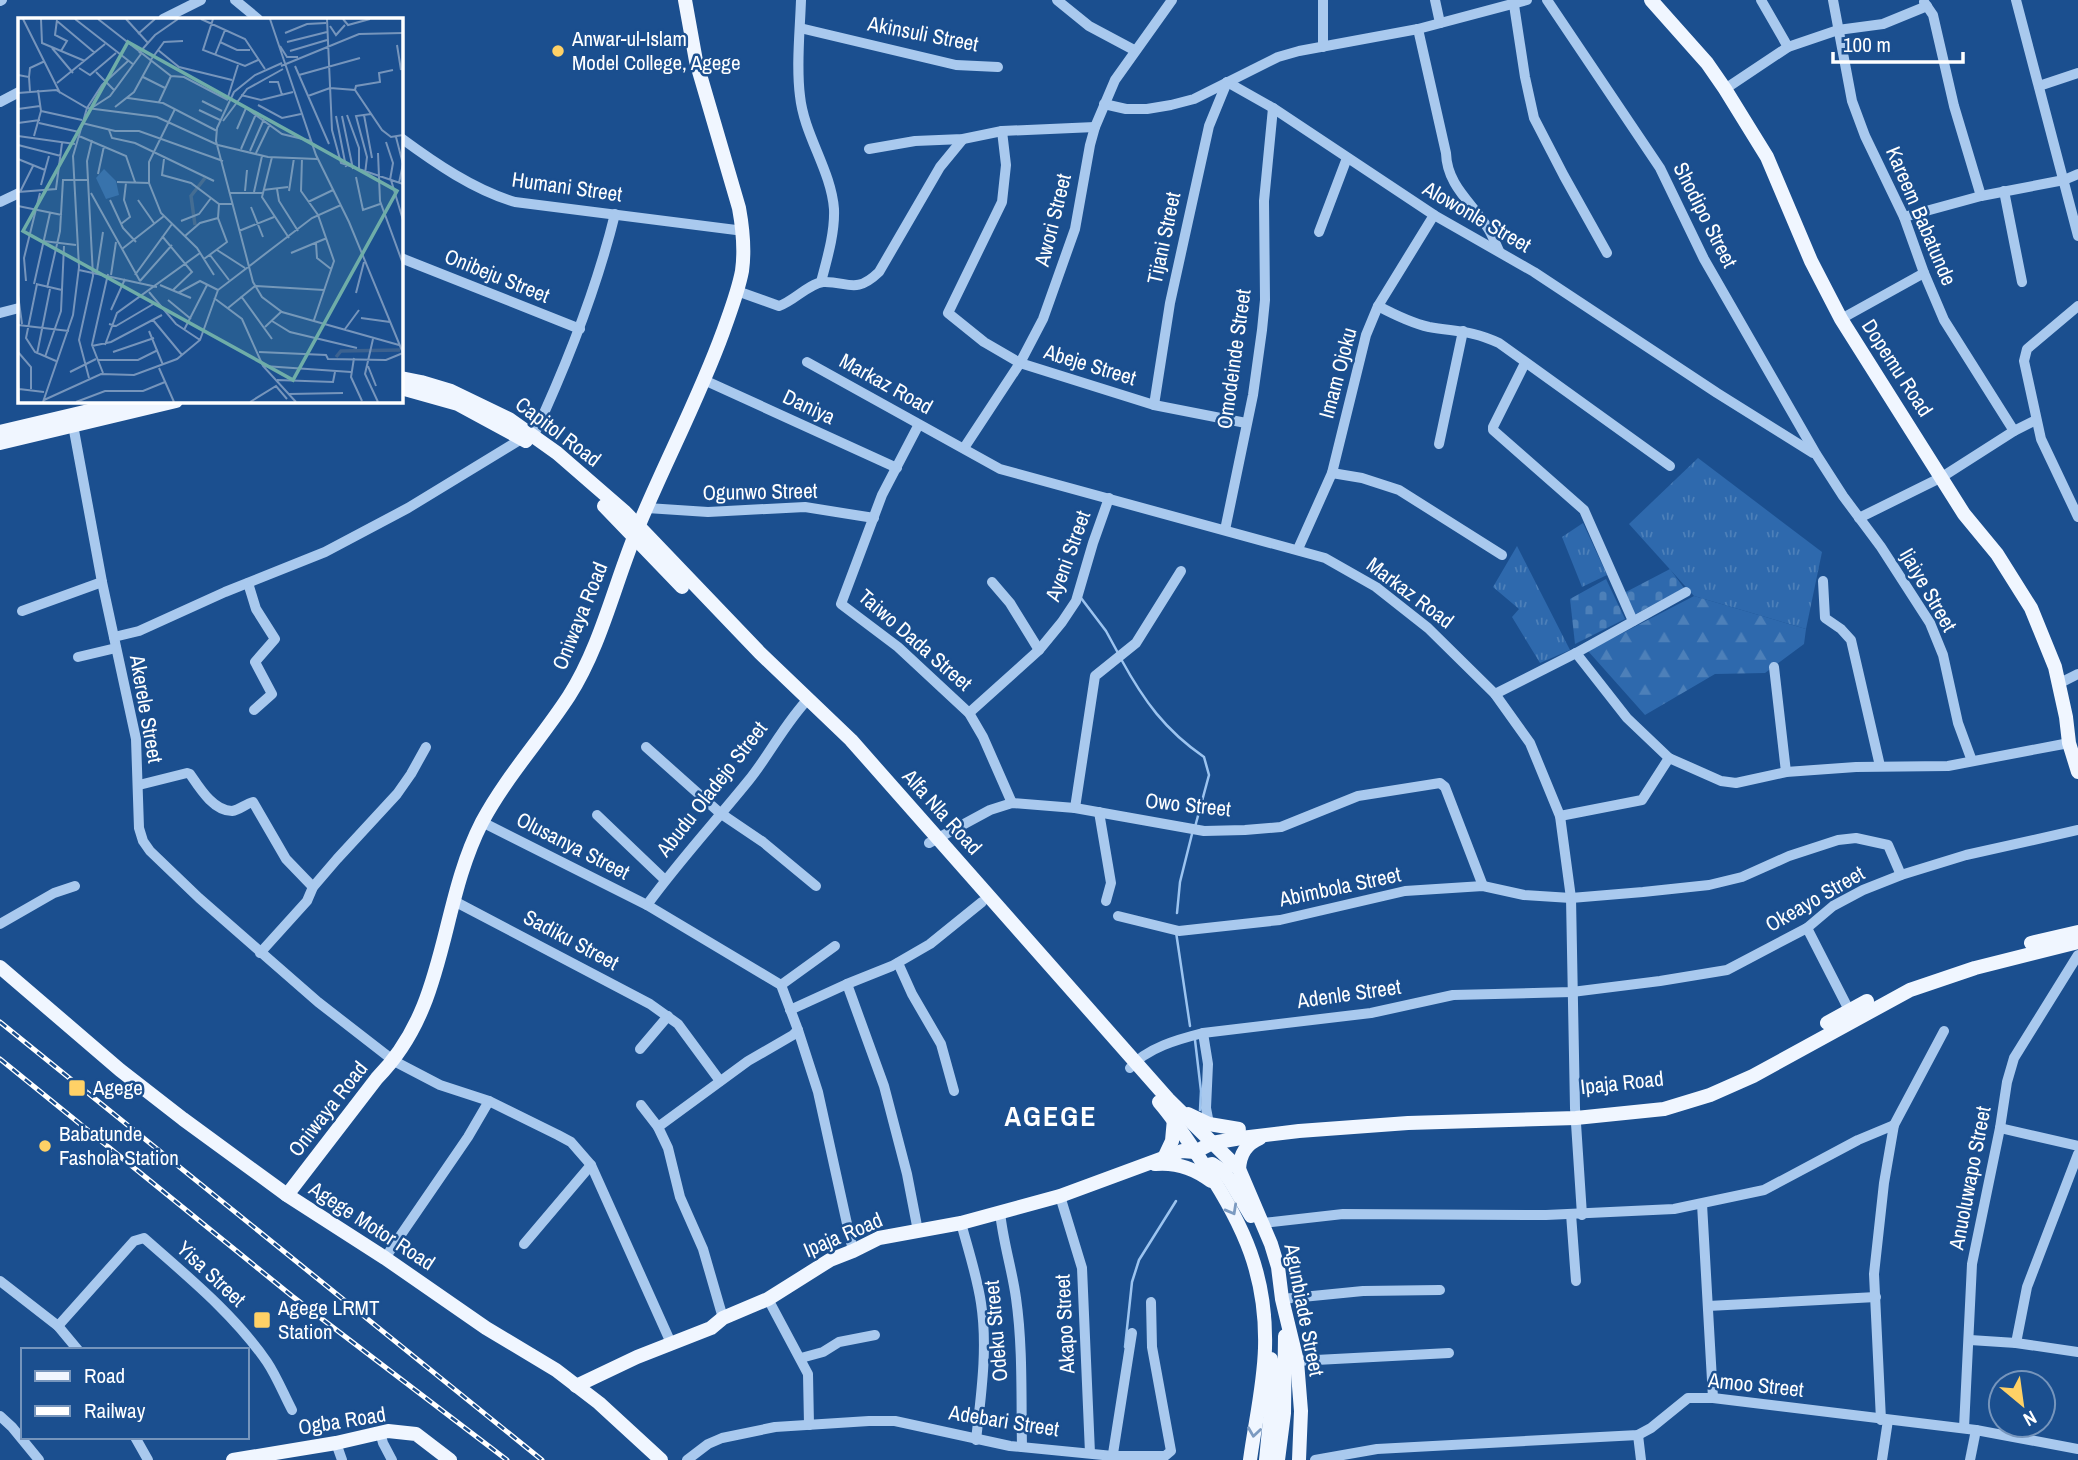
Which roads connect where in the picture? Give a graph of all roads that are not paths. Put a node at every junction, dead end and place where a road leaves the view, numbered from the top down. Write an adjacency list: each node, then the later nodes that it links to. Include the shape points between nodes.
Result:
1 (201, 0): 17 (street)
2 (235, 0): 18 (street)
3 (685, 0): 50 (main road, Oniwaya Road, via 696,61)
4 (801, 0): 20 (street)
5 (1172, 0): 25 (street, Awori Street)
6 (1323, 0): 23 (street)
7 (1435, 0): 19 (street)
8 (1527, 0): 16 (street)
9 (1547, 0): 86 (street, Shodipo Street, via 1660,168 1704,259)
10 (1651, 0): 30 (main road, Dopemu Road)
11 (1761, 0): 24 (street)
12 (1833, 0): 22 (street, Kareem Babatunde)
13 (2017, 1): 29 (street)
14 (1064, 3): 25 (street, via 1088,26)
15 (1925, 3): 22 (street, via 1883,24); 45 (street, via 1936,23)
16 (1514, 5): 19 (street); 54 (street, via 1534,118)
17 (165, 18)
18 (257, 18)
19 (1440, 23): 21 (street)
20 (800, 28): 26 (street, Akinsuli Street, via 956,65); 57 (street, via 800,98 834,209)
21 (1418, 29): 23 (street); 53 (street, via 1446,165)
22 (1838, 30): 24 (street); 49 (street, Kareem Babatunde, via 1858,119)
23 (1323, 47): 28 (street, via 1278,57)
24 (1787, 47): 30 (street)
25 (1134, 50): 33 (street, Awori Street)
26 (998, 67)
27 (2078, 73): 29 (street)
28 (1227, 82): 33 (street, via 1171,106 1147,109); 34 (street, Alowonle Street); 75 (street, Tijani Street, via 1209,126 1170,303)
29 (2039, 86): 42 (street)
30 (1725, 89): 64 (main road, Dopemu Road, via 1767,157)
31 (18, 93): 32 (street)
32 (0, 102)
33 (1104, 104): 35 (street, Awori Street)
34 (1273, 108): 40 (street, Alowonle Street); 77 (street, Omodeinde Street, via 1264,201 1265,300)
35 (1095, 127): 36 (street); 68 (street, Awori Street, via 1075,229 1044,319)
36 (1002, 131): 38 (street); 68 (street, Abeje Street, via 1006,165 1002,202 948,313)
37 (402, 139): 47 (street, Humani Street, via 502,198)
38 (963, 139): 39 (street); 57 (street, via 940,167 879,272 861,284)
39 (869, 149)
40 (1347, 158): 48 (street, Alowonle Street); 51 (street)
41 (2078, 174): 42 (street)
42 (2064, 180): 43 (street); 52 (street)
43 (2004, 191): 45 (street); 58 (street)
44 (18, 193): 46 (street)
45 (1981, 196): 49 (street)
46 (0, 202)
47 (615, 214): 50 (street, Humani Street); 65 (street)
48 (1434, 215): 53 (street, Alowonle Street); 60 (street, Imam Ojoku)
49 (1904, 217): 56 (street, Kareem Babatunde)
50 (744, 231): 59 (main road, Oniwaya Road)
51 (1319, 232)
52 (2078, 236)
53 (1499, 251): 86 (street, Alowonle Street)
54 (1607, 253)
55 (402, 258): 65 (street, Onibeju Street)
56 (1924, 273): 64 (street); 80 (street, Kareem Babatunde, via 1944,320)
57 (821, 282): 59 (street, via 779,306)
58 (2022, 282)
59 (737, 291): 71 (main road, Oniwaya Road)
60 (1378, 306): 66 (street, via 1406,320); 89 (street, Imam Ojoku, via 1356,370)
61 (2078, 306): 76 (street, via 2025,354)
62 (18, 308): 63 (street)
63 (0, 313)
64 (1841, 319): 90 (main road, Dopemu Road)
65 (580, 329): 82 (street, via 558,384)
66 (1462, 331): 69 (street, via 1499,343); 84 (street)
67 (807, 362): 79 (street, Markaz Road)
68 (1020, 363): 75 (street, Abeje Street); 85 (street, Awori Street)
69 (1525, 363): 87 (street); 107 (street, via 1493,430 1584,510)
70 (402, 378): 82 (main road, Capitol Road, via 461,395 509,418)
71 (705, 380): 88 (street, Daniya); 92 (main road, Oniwaya Road)
72 (402, 388): 82 (main road, Capitol Road, via 458,404)
73 (127, 402): 81 (main road)
74 (172, 402): 78 (main road)
75 (1154, 405): 77 (street, Abeje Street)
76 (2036, 420): 80 (street); 93 (street)
77 (1246, 423): 96 (street, Omodeinde Street)
78 (73, 425): 83 (main road); 102 (street, Akerele Street)
79 (918, 426): 85 (street, Markaz Road); 88 (street, Taiwo Dada Street)
80 (2014, 431): 90 (street)
81 (0, 432)
82 (528, 437): 97 (main road, Capitol Road, via 597,487); 104 (street, via 356,536)
83 (0, 443)
84 (1439, 444)
85 (964, 448): 91 (street, Markaz Road, via 1020,476)
86 (1815, 454): 95 (street, Ijaiye Street)
87 (1670, 466)
88 (897, 468): 94 (street, Taiwo Dada Street)
89 (1332, 473): 98 (street, Imam Ojoku); 99 (street, via 1399,490)
90 (1942, 477): 95 (street); 114 (main road, Dopemu Road, via 2031,608)
91 (1110, 498): 96 (street, Markaz Road); 109 (street, Ayeni Street, via 1076,601)
92 (647, 508): 94 (street, Ogunwo Street, via 708,512 806,507); 97 (main road, Oniwaya Road)
93 (2078, 517)
94 (874, 518): 118 (street, Taiwo Dada Street, via 842,606 898,646)
95 (1859, 518): 123 (street, Ijaiye Street, via 1930,623)
96 (1225, 530): 98 (street, Markaz Road)
97 (636, 531): 116 (main road, Alfa Nla Road); 134 (main road, Oniwaya Road, via 604,620 569,695)
98 (1298, 549): 115 (street, Markaz Road, via 1325,558 1376,587 1428,628)
99 (1502, 555)
100 (1181, 571): 129 (street, via 1136,643 1095,676)
101 (1823, 581): 124 (street, via 1825,618 1851,640)
102 (102, 582): 106 (street); 108 (street, Akerele Street)
103 (992, 582): 109 (street)
104 (248, 583): 108 (street); 117 (street, via 256,610 275,639 255,662 272,694)
105 (1686, 592): 107 (street)
106 (22, 611)
107 (1633, 621): 110 (street)
108 (115, 643): 111 (street); 127 (street, Akerele Street, via 136,739)
109 (1039, 650): 118 (street, Ayeni Street)
110 (1576, 653): 115 (street); 122 (street, via 1627,718)
111 (78, 657)
112 (1774, 667): 126 (street)
113 (2078, 674): 114 (street)
114 (2060, 683): 119 (main road, Dopemu Road)
115 (1495, 694): 133 (street, Markaz Road, via 1530,743)
116 (806, 701): 130 (street, Abudu Oladejo Street); 136 (main road, Alfa Nla Road)
117 (254, 710)
118 (969, 713): 128 (street, Taiwo Dada Street)
119 (2069, 743): 123 (street); 125 (main road, Dopemu Road)
120 (426, 747): 142 (street, via 397,794)
121 (646, 747): 130 (street)
122 (1669, 758): 126 (street, via 1736,783); 133 (street, via 1642,800)
123 (1972, 761): 124 (street, via 1948,766)
124 (1880, 766): 126 (street)
125 (2078, 769)
126 (1786, 772)
127 (139, 785): 142 (street, via 187,773 223,809 240,809 253,802 286,859); 154 (street, Akerele Street, via 143,841)
128 (1012, 803): 129 (street, Owo Street); 136 (street, Owo Street)
129 (1075, 808): 131 (street, Owo Street)
130 (720, 813): 138 (street, Abudu Oladejo Street); 140 (street)
131 (1099, 813): 141 (street, Owo Street, via 1204,831 1281,827 1358,796 1440,783); 145 (street, via 1111,883)
132 (597, 815): 138 (street)
133 (1560, 816): 143 (street, Markaz Road)
134 (482, 822): 144 (main road, Oniwaya Road); 147 (street, Olusanya Street)
135 (2078, 830): 137 (street, Okeayo Street)
136 (933, 840): 146 (main road, Alfa Nla Road); 169 (main road, Alfa Nla Road)
137 (1901, 875): 143 (street, Abimbola Street, via 1888,845 1856,838 1817,846 1742,877 1709,885); 150 (street, Okeayo Street, via 1833,906)
138 (665, 880): 147 (street, Abudu Oladejo Street)
139 (75, 886): 149 (street)
140 (816, 886)
141 (1483, 886): 143 (street, Abimbola Street); 148 (street, Abimbola Street, via 1405,891 1280,920 1179,931)
142 (313, 887): 154 (street, via 307,901)
143 (1571, 898): 160 (street, Markaz Road)
144 (454, 901): 163 (street, Sadiku Street); 168 (main road, Oniwaya Road, via 425,1006)
145 (1106, 901)
146 (982, 902): 156 (street); 169 (main road, Alfa Nla Road)
147 (647, 905): 159 (street, Olusanya Street)
148 (1118, 916)
149 (0, 924)
150 (1807, 928): 160 (street, Okeayo Street, via 1727,970); 162 (street)
151 (2078, 932): 162 (main road, Ipaja Road, via 1972,958)
152 (2078, 942): 172 (main road, Ipaja Road, via 1910,990 1753,1076)
153 (835, 946): 159 (street)
154 (260, 953): 168 (street, Akerele Street)
155 (2078, 955): 179 (street, Anuoluwapo Street, via 2014,1058)
156 (898, 963): 158 (street); 171 (street, via 941,1044)
157 (0, 967): 191 (main road, Agege Motor Road, via 120,1070)
158 (847, 984): 161 (street); 198 (street, via 884,1086)
159 (781, 985): 161 (street)
160 (1572, 992): 166 (street, Adenle Street, via 1453,995 1371,1013); 175 (street, Markaz Road)
161 (790, 1010): 164 (street)
162 (1849, 1010): 172 (main road, Ipaja Road)
163 (668, 1016): 167 (street); 170 (street, Sadiku Street)
164 (798, 1030): 170 (street); 200 (street, via 818,1092)
165 (1944, 1031): 177 (street)
166 (1203, 1033): 169 (street, Adenle Street, via 1180,1039); 181 (street)
167 (640, 1049)
168 (394, 1061): 173 (street, Akerele Street, via 440,1085); 191 (main road, Oniwaya Road)
169 (1133, 1064): 176 (main road, Alfa Nla Road); 181 (main road, Alfa Nla Road)
170 (720, 1081): 178 (street)
171 (954, 1091)
172 (1709, 1092): 175 (main road, Ipaja Road, via 1664,1109)
173 (489, 1101): 186 (street, Akerele Street, via 571,1142); 201 (street)
174 (640, 1105): 178 (street)
175 (1576, 1113): 180 (main road, Ipaja Road); 181 (main road, Ipaja Road, via 1396,1117); 195 (street, Markaz Road)
176 (1174, 1119): 183 (main road, Alfa Nla Road); 185 (main road, via 1172,1141)
177 (1895, 1125): 193 (street, via 1763,1190); 205 (street, via 1875,1261)
178 (657, 1127): 211 (street, via 703,1249)
179 (2000, 1128): 182 (street); 215 (street, Anuoluwapo Street, via 1972,1264)
180 (1276, 1133): 181 (main road, Ipaja Road); 189 (main road, via 1250,1143)
181 (1209, 1134): 183 (main road, Ipaja Road); 189 (main road, Agunbiade Street)
182 (2078, 1146)
183 (1189, 1149): 185 (main road, Ipaja Road); 188 (main road, Agunbiade Street)
184 (2078, 1154): 217 (street, via 2027,1287)
185 (1164, 1158): 187 (main road, Ipaja Road)
186 (591, 1165): 199 (street); 216 (street, Akerele Street)
187 (1143, 1165): 190 (main road, via 1168,1163 1192,1169); 192 (main road, Ipaja Road)
188 (1204, 1166): 190 (main road, Agunbiade Street); 208 (main road, via 1218,1166 1251,1216)
189 (1238, 1169): 197 (main road, Agunbiade Street)
190 (1219, 1188): 210 (main road, Agunbiade Street, one-way to 210, via 1251,1253)
191 (287, 1195): 201 (main road, Agege Motor Road)
192 (1060, 1196): 194 (main road, Ipaja Road); 240 (street, Akapo Street, via 1082,1268)
193 (1702, 1204): 195 (street); 209 (street)
194 (1000, 1212): 196 (main road, Ipaja Road); 238 (street, Odeku Street, via 1016,1298)
195 (1577, 1215): 197 (street, via 1343,1214); 203 (street, Markaz Road)
196 (961, 1223): 198 (main road, Ipaja Road); 235 (street, via 981,1303 983,1368)
197 (1263, 1223): 208 (main road, Agunbiade Street, via 1278,1267)
198 (918, 1231): 200 (main road, Ipaja Road, via 879,1238)
199 (524, 1244)
200 (853, 1251): 206 (main road, Ipaja Road)
201 (385, 1258): 223 (main road, Agege Motor Road)
202 (0, 1281): 212 (street)
203 (1576, 1281)
204 (1440, 1290): 208 (street, via 1363,1291)
205 (1876, 1297): 209 (street); 227 (street, via 1876,1353)
206 (768, 1299): 211 (main road, Ipaja Road); 221 (street)
207 (1152, 1302): 242 (street, Adebari Street, via 1152,1347 1171,1451 1165,1456)
208 (1284, 1306): 222 (main road, Agunbiade Street); 254 (main road, via 1284,1413)
209 (1708, 1306): 224 (street)
210 (1264, 1316): 252 (main road, Agunbiade Street, one-way to 252, via 1263,1370); 253 (main road, via 1272,1377)
211 (723, 1318): 216 (main road, Ipaja Road, via 711,1328)
212 (58, 1326): 218 (street); 225 (street, Yisa Street, via 134,1241 144,1238 241,1329 268,1364)
213 (1132, 1332): 242 (street)
214 (875, 1335): 221 (street, via 839,1342)
215 (1970, 1340): 217 (street); 229 (street, Anuoluwapo Street)
216 (671, 1343): 223 (main road, Ipaja Road)
217 (2016, 1343): 219 (street)
218 (76, 1348)
219 (2078, 1352)
220 (1449, 1353): 222 (street)
221 (801, 1358): 228 (street, via 808,1374)
222 (1297, 1361): 237 (main road, Agunbiade Street)
223 (576, 1386): 250 (main road, Agege Motor Road)
224 (1713, 1398): 227 (street, Amoo Street); 231 (street, Amoo Street, via 1688,1398)
225 (292, 1410)
226 (0, 1416): 232 (street)
227 (1885, 1420): 229 (street, Amoo Street); 259 (street)
228 (809, 1425): 235 (street, Adebari Street, via 895,1421); 251 (street, Adebari Street, via 722,1438)
229 (1970, 1429): 239 (street, Amoo Street); 260 (street, Anuoluwapo Street)
230 (380, 1432): 236 (main road, Ogba Road); 248 (street); 249 (main road, Ogba Road, via 415,1434)
231 (1638, 1436): 257 (street, via 1377,1449); 258 (street)
232 (21, 1438)
233 (22, 1439): 244 (street)
234 (136, 1439): 245 (street)
235 (976, 1440): 238 (street, Adebari Street)
236 (336, 1443): 241 (main road, Ogba Road); 247 (street)
237 (1301, 1444): 255 (main road, Agunbiade Street); 256 (street)
238 (1023, 1447): 240 (street, Adebari Street)
239 (2078, 1449)
240 (1090, 1453): 242 (street, Adebari Street)
241 (293, 1455): 243 (main road, Ogba Road)
242 (1113, 1458)
243 (249, 1459): 246 (main road, Ogba Road)
244 (39, 1460)
245 (148, 1460)
246 (233, 1460)
247 (342, 1460)
248 (392, 1460)
249 (450, 1460)
250 (661, 1460)
251 (687, 1460)
252 (1250, 1460)
253 (1266, 1460)
254 (1278, 1460)
255 (1299, 1460)
256 (1309, 1460)
257 (1315, 1460)
258 (1641, 1460)
259 (1882, 1460)
260 (1970, 1460)

